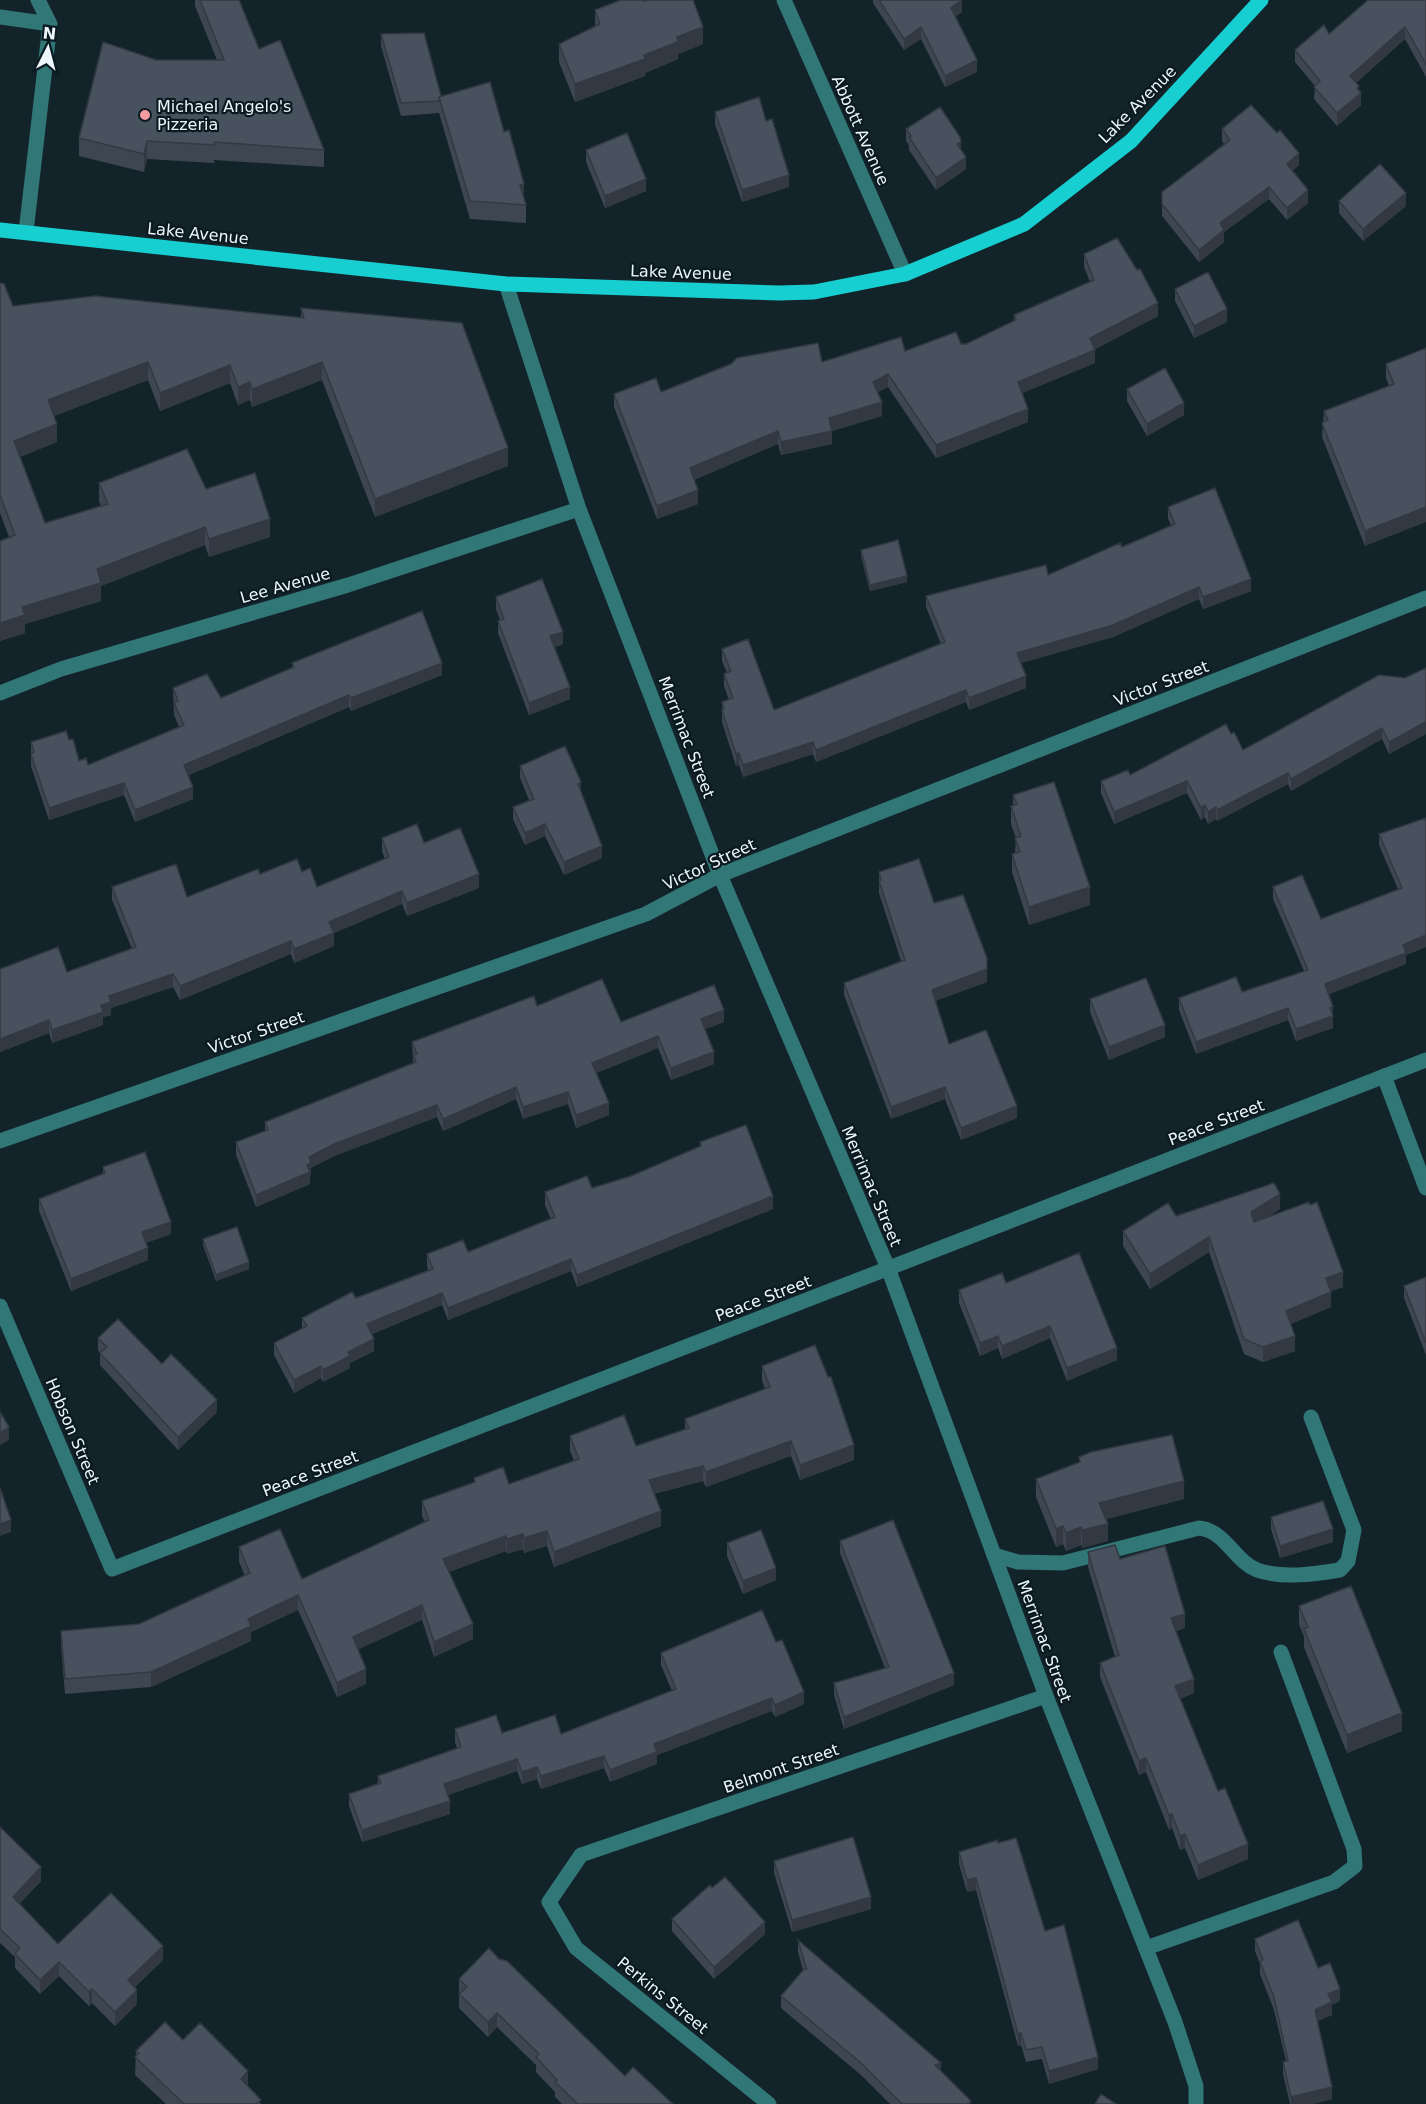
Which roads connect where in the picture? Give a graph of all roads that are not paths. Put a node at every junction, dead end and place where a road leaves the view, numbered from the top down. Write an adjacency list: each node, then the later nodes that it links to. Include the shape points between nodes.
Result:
1 (38, 0): 5 (street)
2 (784, 0): 8 (street, Abbott Avenue)
3 (1261, 0): 8 (main road, Lake Avenue, via 1131,141 1024,224)
4 (0, 17): 5 (street)
5 (50, 24): 7 (street)
6 (0, 230): 7 (main road, Lake Avenue)
7 (26, 232): 9 (main road, Lake Avenue)
8 (905, 274): 9 (main road, Lake Avenue, via 814,292 779,293)
9 (506, 284): 10 (street, Merrimac Street)
10 (579, 509): 12 (street, Lee Avenue, via 348,585 61,669); 13 (street, Merrimac Street)
11 (1426, 598): 13 (street, Victor Street)
12 (0, 693)
13 (720, 875): 16 (street, Victor Street, via 646,914); 18 (street, Merrimac Street)
14 (1426, 1060): 15 (street, Peace Street)
15 (1384, 1076): 17 (street); 18 (street, Peace Street)
16 (0, 1141)
17 (1426, 1188)
18 (888, 1268): 21 (street, Merrimac Street); 22 (street, Peace Street)
19 (0, 1306): 22 (street, Hobson Street)
20 (1311, 1417): 21 (street, via 1354,1530 1348,1562 1340,1570 1298,1574 1256,1569 1220,1535 1199,1528 1063,1563 1018,1562)
21 (994, 1555): 24 (street, Merrimac Street)
22 (112, 1569)
23 (1281, 1652): 26 (street, via 1354,1849 1355,1866 1334,1882)
24 (1046, 1696): 25 (street, Belmont Street, via 581,1855); 26 (street, Merrimac Street)
25 (549, 1902): 27 (street, Perkins Street, via 576,1948)
26 (1146, 1948): 28 (street, Merrimac Street, via 1196,2086)
27 (769, 2104)
28 (1196, 2104)

